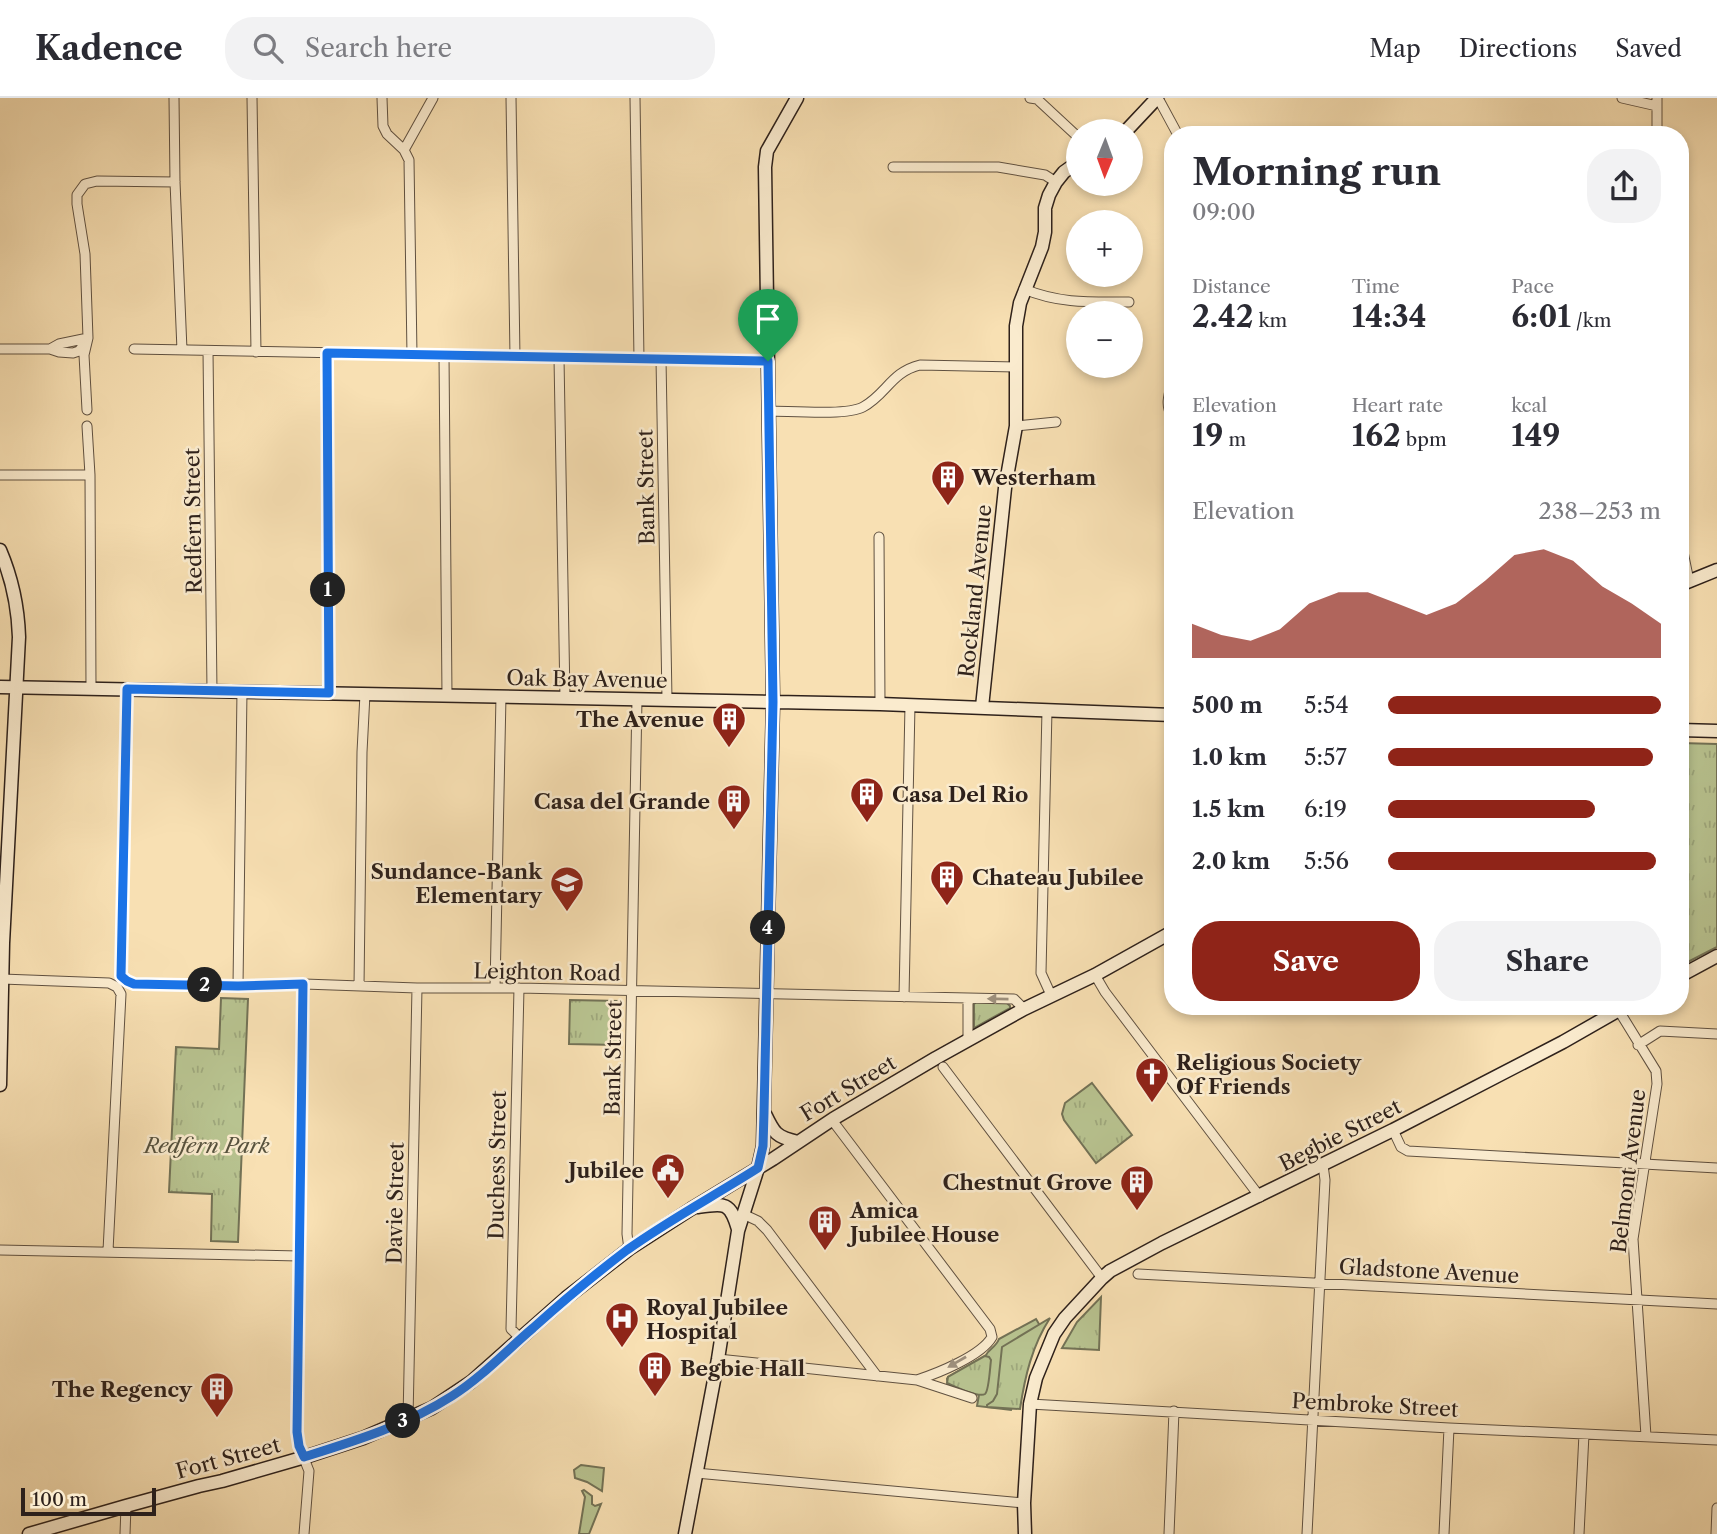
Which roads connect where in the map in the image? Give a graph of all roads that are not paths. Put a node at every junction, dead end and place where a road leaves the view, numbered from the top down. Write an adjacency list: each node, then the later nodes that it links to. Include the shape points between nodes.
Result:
1 (174, 98): 19 (street)
2 (252, 98): 28 (street)
3 (382, 98): 16 (street, via 383,126)
4 (433, 98): 16 (street)
5 (511, 98): 32 (street)
6 (635, 98): 34 (street)
7 (797, 98): 36 (main road, via 767,151 765,167)
8 (1030, 98): 13 (street)
9 (1158, 98): 12 (main road); 14 (street)
10 (1622, 98): 11 (street)
11 (1657, 102): 15 (street)
12 (1138, 119)
13 (1066, 126)
14 (1173, 126)
15 (1657, 126)
16 (404, 150): 30 (street, via 410,168)
17 (893, 167): 20 (street, via 998,167 1045,175)
18 (1066, 171): 20 (main road, Rockland Avenue)
19 (175, 182): 23 (street, via 97,181 85,184 77,195); 26 (street)
20 (1056, 182): 21 (main road, Rockland Avenue, via 1045,208 1042,247)
21 (1024, 289): 22 (street); 37 (main road, Rockland Avenue, via 1016,326)
22 (1066, 301)
23 (88, 338): 24 (street, via 50,349); 38 (street, via 84,355)
24 (0, 349)
25 (134, 349): 26 (street)
26 (182, 350): 27 (street)
27 (208, 351): 28 (street); 53 (street, Redfern Street)
28 (256, 352): 29 (street)
29 (327, 353): 30 (street); 55 (street)
30 (412, 355): 31 (street)
31 (444, 355): 32 (street); 57 (street)
32 (515, 357): 33 (street)
33 (559, 358): 34 (street); 59 (street)
34 (639, 359): 35 (street)
35 (661, 359): 36 (street); 61 (street, Bank Street)
36 (768, 361): 39 (main road)
37 (1016, 367): 39 (street, via 920,365 898,375 861,409); 42 (main road, Rockland Avenue)
38 (87, 410)
39 (769, 411): 62 (main road)
40 (1056, 422): 42 (street)
41 (88, 426): 43 (street)
42 (1016, 426): 65 (main road, Rockland Avenue)
43 (90, 474): 44 (street); 51 (street)
44 (0, 475)
45 (879, 537): 63 (street)
46 (0, 550): 50 (main road, via 19,617)
47 (1717, 570): 48 (main road)
48 (1689, 581)
49 (0, 687): 50 (main road, Oak Bay Avenue)
50 (16, 687): 51 (main road, Oak Bay Avenue); 70 (main road)
51 (91, 688): 52 (main road, Oak Bay Avenue)
52 (127, 689): 53 (main road, Oak Bay Avenue); 78 (street, Leighton Road, via 121,976 134,984)
53 (212, 691): 54 (main road, Oak Bay Avenue)
54 (242, 691): 55 (main road, Oak Bay Avenue); 78 (street)
55 (329, 693): 56 (main road, Oak Bay Avenue)
56 (365, 694): 57 (main road, Oak Bay Avenue); 79 (street)
57 (447, 695): 58 (main road, Oak Bay Avenue)
58 (501, 696): 59 (main road, Oak Bay Avenue); 81 (street)
59 (565, 698): 60 (main road, Oak Bay Avenue)
60 (637, 699): 61 (main road, Oak Bay Avenue); 83 (street, Bank Street)
61 (667, 699): 62 (main road, Oak Bay Avenue)
62 (773, 702): 63 (main road, Oak Bay Avenue); 84 (main road)
63 (880, 704): 64 (main road, Oak Bay Avenue)
64 (910, 705): 65 (main road, Oak Bay Avenue); 86 (street)
65 (982, 707): 66 (main road, Oak Bay Avenue)
66 (1047, 710): 67 (main road, Oak Bay Avenue); 85 (street, via 1041,973)
67 (1164, 715)
68 (1689, 730): 69 (main road)
69 (1717, 731)
70 (5, 815): 72 (main road)
71 (1164, 936): 75 (main road, Fort Street)
72 (1, 943): 76 (main road)
73 (1717, 956): 74 (main road)
74 (1689, 971)
75 (1095, 975): 85 (main road, Fort Street); 105 (street)
76 (2, 979): 95 (main road); 111 (street, via 109,983 121,994)
77 (303, 984): 78 (street, Leighton Road); 79 (street, Leighton Road); 112 (street)
78 (238, 986)
79 (359, 986): 80 (street, Leighton Road)
80 (417, 988): 81 (street, Leighton Road); 125 (street, Davie Street)
81 (495, 988): 82 (street, Leighton Road)
82 (519, 988): 83 (street, Leighton Road); 118 (street, Duchess Street, via 511,1329)
83 (632, 992): 84 (street, Leighton Road); 109 (street, Bank Street)
84 (767, 994): 86 (street, Leighton Road); 97 (main road)
85 (1051, 995): 88 (main road, Fort Street)
86 (904, 997): 87 (street, Leighton Road)
87 (968, 999): 88 (street, Leighton Road, one-way to 87, via 1014,999); 92 (street)
88 (1024, 1009): 92 (main road, Fort Street)
89 (1608, 1015): 99 (main road, Begbie Street)
90 (1623, 1015): 93 (street, Belmont Avenue)
91 (1717, 1034): 93 (street, via 1660,1031)
92 (968, 1040): 98 (main road, Fort Street)
93 (1638, 1045): 101 (street, Belmont Avenue, via 1656,1072 1657,1084)
94 (943, 1067): 114 (street)
95 (0, 1072): 96 (main road)
96 (0, 1085)
97 (764, 1113): 100 (main road, via 778,1136); 103 (main road)
98 (832, 1120): 100 (main road, Fort Street); 121 (street, one-way to 121, via 990,1329 987,1345 943,1371)
99 (1393, 1130): 101 (street, via 1408,1151); 102 (main road, Begbie Street)
100 (797, 1142): 103 (main road, Fort Street)
101 (1645, 1164): 104 (street); 116 (street, Belmont Avenue, via 1633,1239)
102 (1323, 1165): 105 (main road, Begbie Street); 115 (street)
103 (758, 1168): 106 (main road, Fort Street); 107 (main road)
104 (1717, 1168)
105 (1260, 1196): 114 (main road, Begbie Street)
106 (691, 1209): 108 (main road, via 723,1205 729,1208); 109 (main road, Fort Street)
107 (743, 1214): 108 (main road); 120 (street, via 767,1230)
108 (738, 1231): 119 (main road)
109 (629, 1249): 118 (main road, Fort Street)
110 (0, 1250): 111 (street)
111 (108, 1251): 112 (street)
112 (299, 1256): 131 (street, via 297,1432)
113 (1139, 1274): 115 (street, Gladstone Avenue)
114 (1102, 1278): 123 (main road, Begbie Street, via 1054,1334 1039,1366)
115 (1321, 1283): 116 (street, Gladstone Avenue); 126 (street)
116 (1636, 1299): 117 (street, Gladstone Avenue); 129 (street, Belmont Avenue)
117 (1717, 1304)
118 (521, 1339): 125 (main road, Fort Street, via 452,1396)
119 (718, 1359): 120 (street); 132 (main road)
120 (877, 1376): 121 (street)
121 (917, 1380): 122 (street)
122 (972, 1398)
123 (1030, 1404): 124 (street, Pembroke Street); 133 (main road, Begbie Street)
124 (1174, 1411): 126 (street, Pembroke Street); 141 (street)
125 (408, 1419): 131 (main road, Fort Street)
126 (1313, 1419): 127 (street, Pembroke Street); 142 (street)
127 (1449, 1428): 128 (street, Pembroke Street); 143 (street)
128 (1584, 1434): 129 (street, Pembroke Street); 144 (street)
129 (1646, 1436): 130 (street, Pembroke Street)
130 (1717, 1440)
131 (304, 1457): 134 (main road, Fort Street); 138 (street, via 309,1471)
132 (696, 1473): 133 (street); 139 (main road)
133 (1024, 1503): 140 (main road, Begbie Street)
134 (126, 1506): 136 (main road, Fort Street); 137 (street)
135 (1717, 1508): 145 (street)
136 (30, 1534)
137 (125, 1534)
138 (304, 1534)
139 (685, 1534)
140 (1025, 1534)
141 (1169, 1534)
142 (1307, 1534)
143 (1444, 1534)
144 (1579, 1534)
145 (1716, 1534)

